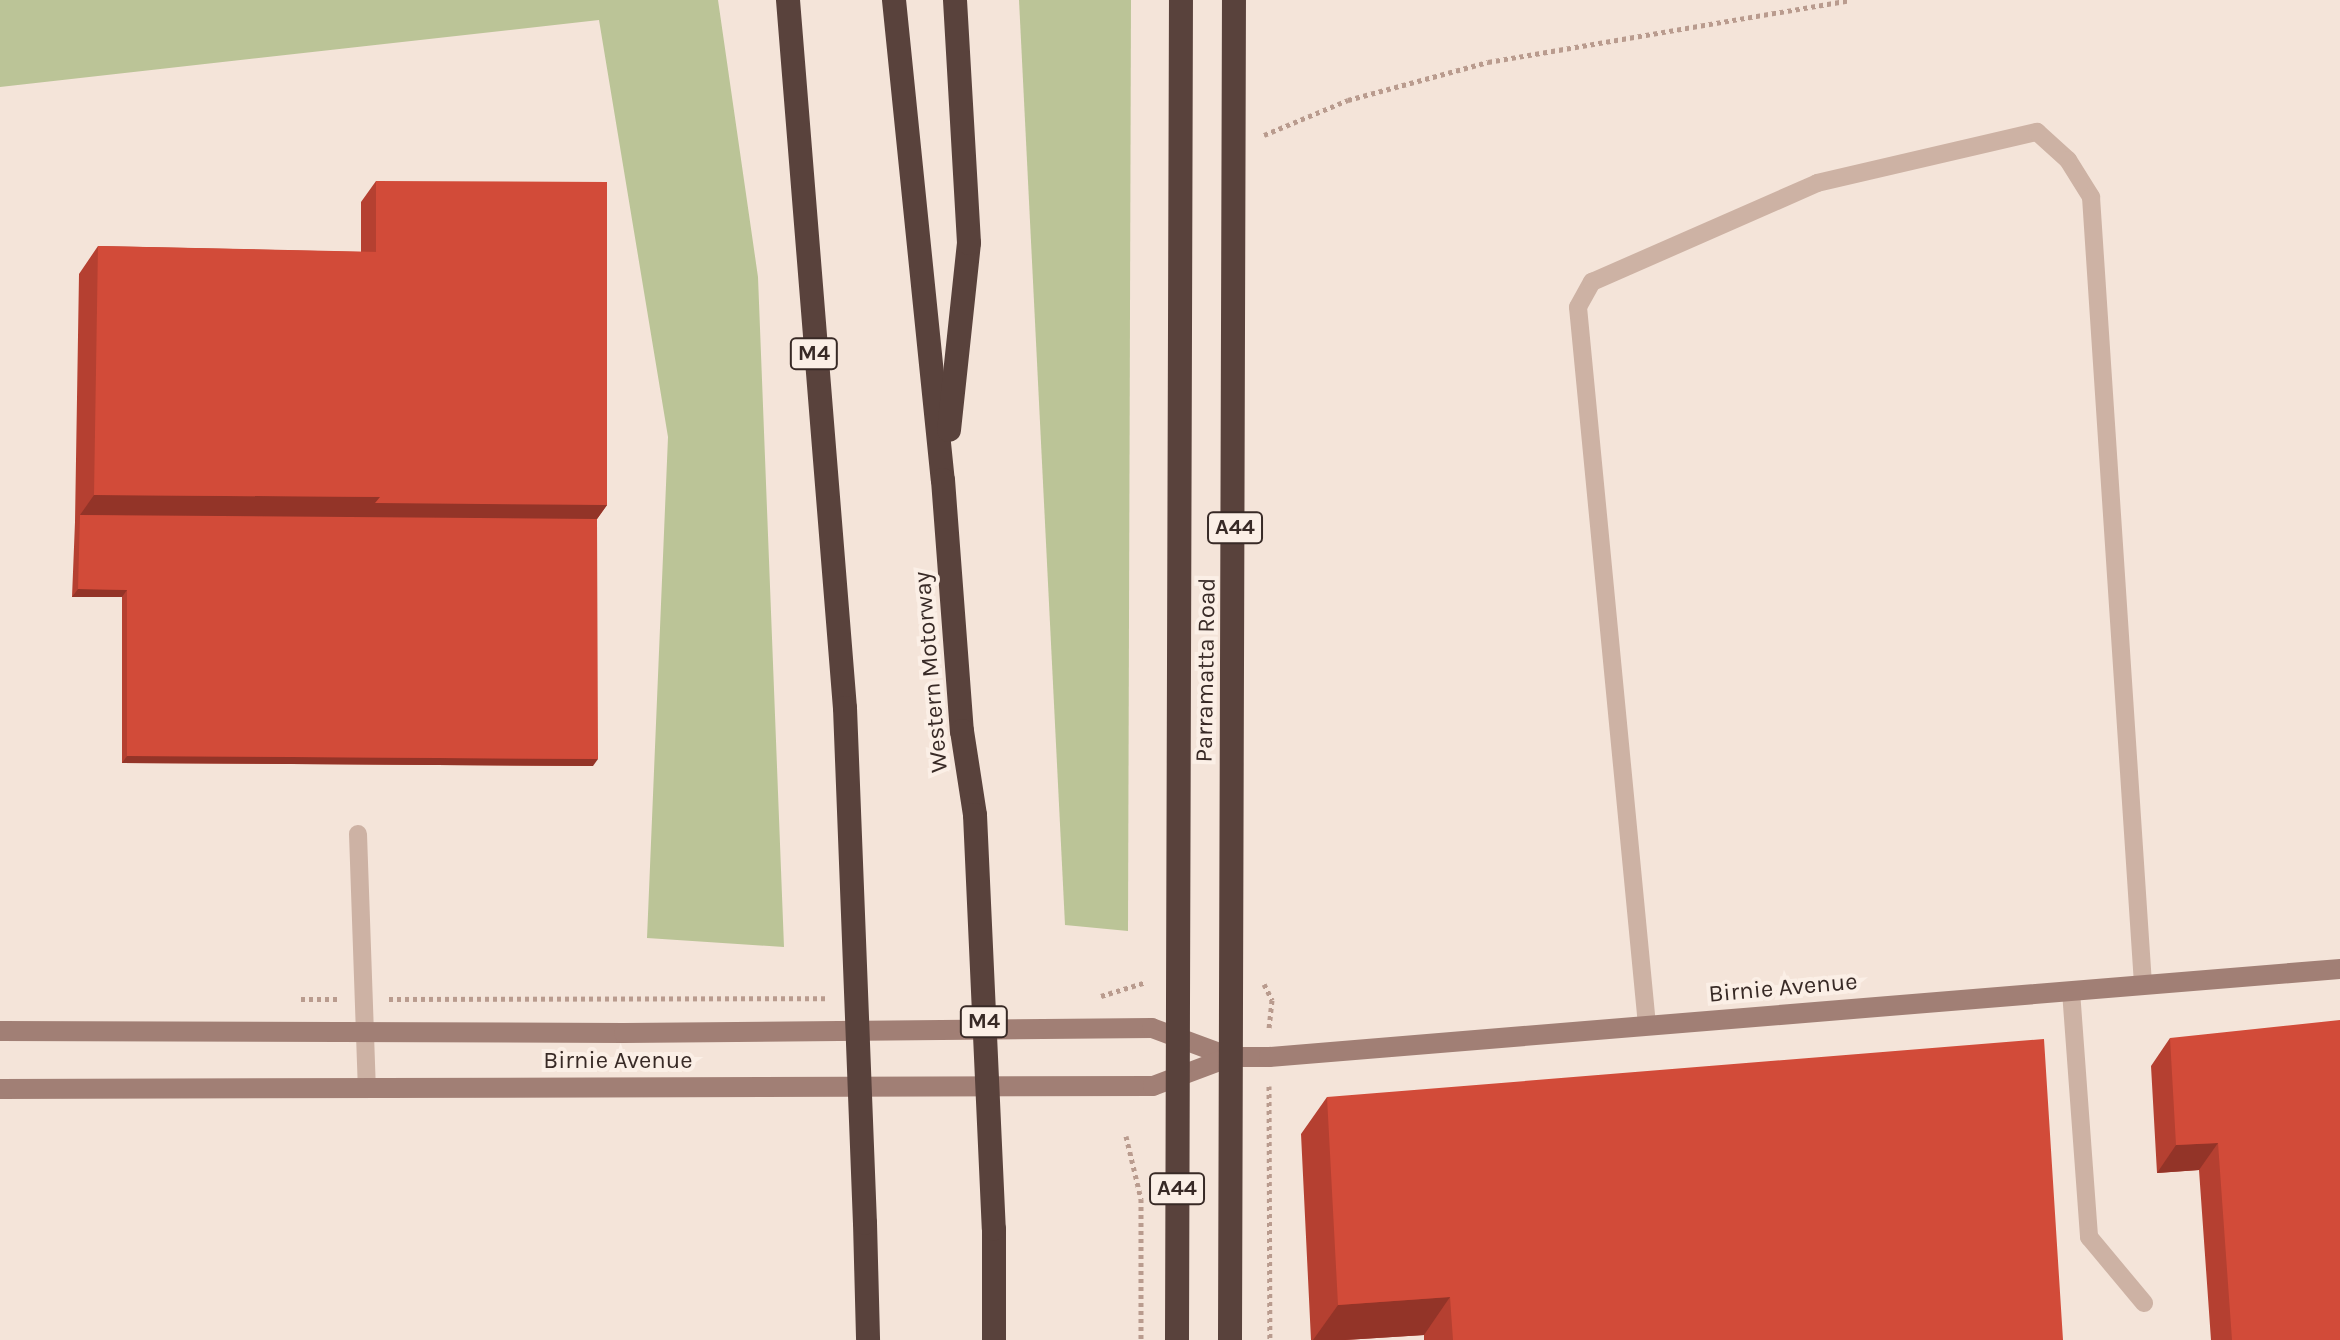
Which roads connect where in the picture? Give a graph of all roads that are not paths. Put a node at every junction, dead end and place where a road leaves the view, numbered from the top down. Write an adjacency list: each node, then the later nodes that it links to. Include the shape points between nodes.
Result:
1 (788, 0): 20 (highway, M4, bridge, via 845,708)
2 (894, 0): 6 (highway, Western Motorway / M4)
3 (955, 0): 6 (highway, M4, via 969,243)
4 (1181, 0): 14 (highway, Parramatta Road / A44)
5 (1234, 0): 15 (highway, Parramatta Road / A44)
6 (943, 480): 21 (highway, Western Motorway / M4, bridge, via 962,731 975,815 994,1229)
7 (358, 834): 13 (lane)
8 (2340, 969): 9 (street, Birnie Avenue)
9 (2143, 985): 10 (street, Birnie Avenue); 11 (lane, via 2091,197 2068,160 2037,132 1817,183 1592,282 1578,307)
10 (2071, 991): 11 (street, Birnie Avenue); 19 (lane, via 2089,1237)
11 (1647, 1025): 15 (street, Birnie Avenue)
12 (0, 1031): 13 (street, Birnie Avenue)
13 (365, 1033): 14 (street, Birnie Avenue, via 1152,1028); 17 (lane)
14 (1176, 1038): 15 (street, Birnie Avenue); 16 (highway, Parramatta Road / A44)
15 (1230, 1057): 16 (street, Birnie Avenue); 23 (highway, Parramatta Road / A44)
16 (1177, 1077): 17 (street, Birnie Avenue, via 1153,1086); 22 (highway, Parramatta Road / A44)
17 (367, 1088): 18 (street, Birnie Avenue)
18 (0, 1089)
19 (2144, 1303)
20 (868, 1340)
21 (994, 1340)
22 (1177, 1340)
23 (1230, 1340)

